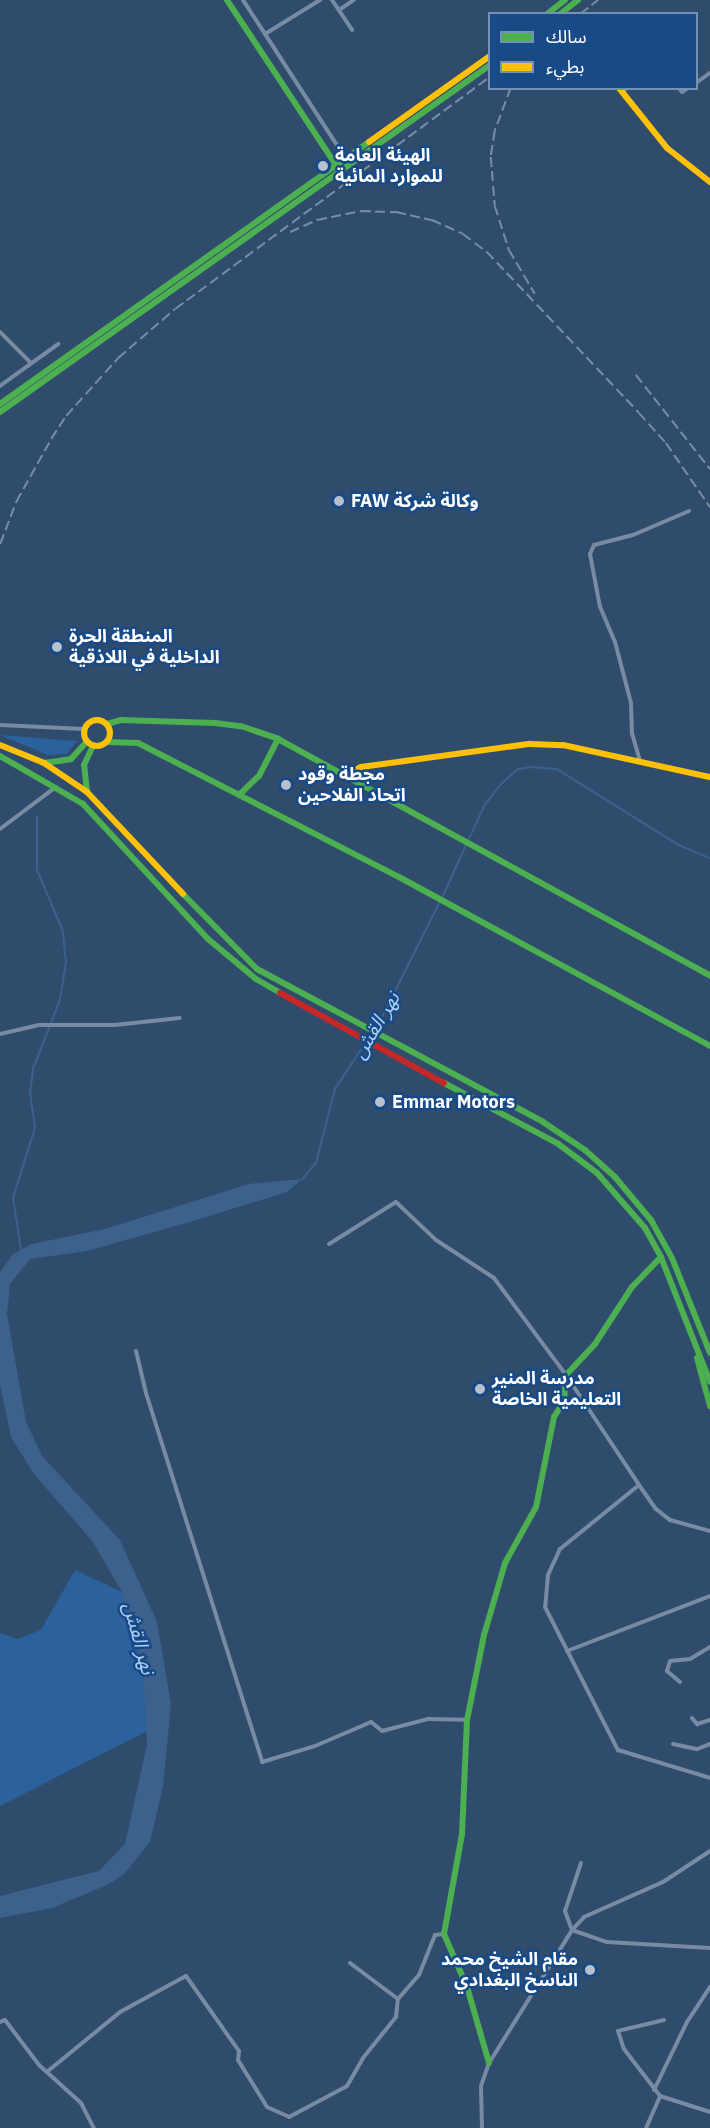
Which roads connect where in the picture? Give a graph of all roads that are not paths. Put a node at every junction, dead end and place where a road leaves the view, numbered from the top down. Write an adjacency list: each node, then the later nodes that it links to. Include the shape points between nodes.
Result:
1 (227, 0): 16 (main road)
2 (243, 0): 11 (street)
3 (320, 0): 11 (street)
4 (332, 0): 8 (street)
5 (354, 0): 8 (street)
6 (566, 0): 9 (main road)
7 (578, 0): 9 (main road)
8 (339, 10): 10 (street)
9 (558, 12)
10 (352, 30)
11 (265, 34): 15 (street)
12 (488, 57): 15 (main road)
13 (488, 66): 23 (main road)
14 (623, 90): 17 (main road, via 667,148)
15 (346, 160): 16 (main road)
16 (337, 166): 22 (main road)
17 (710, 182)
18 (0, 332): 20 (street)
19 (58, 344): 20 (street)
20 (31, 363): 21 (street)
21 (0, 386)
22 (0, 404)
23 (0, 412)
24 (689, 511): 34 (street, via 633,535 594,545 590,554 600,606 615,642 631,703 632,733)
25 (106, 724): 27 (main road, via 93,721); 28 (main road, via 121,720 215,723 241,726); 30 (main road, via 110,735)
26 (0, 725): 27 (street)
27 (84, 729): 29 (main road)
28 (278, 739): 36 (main road); 40 (main road, via 259,776)
29 (87, 741): 32 (main road); 35 (main road, via 71,759)
30 (107, 742): 32 (main road); 40 (main road, via 138,742)
31 (0, 744): 35 (main road)
32 (93, 746): 39 (main road, via 84,765)
33 (0, 757): 38 (main road)
34 (640, 761): 36 (main road, via 563,745 530,744 361,767); 37 (main road)
35 (44, 763): 39 (main road)
36 (344, 776): 42 (main road)
37 (710, 777)
38 (56, 786): 41 (street); 47 (main road, via 83,804 208,939 256,979 334,1026 557,1143 623,1200)
39 (87, 792): 50 (main road, via 257,969 543,1122 585,1150 615,1177 651,1220 672,1258)
40 (239, 795): 45 (main road)
41 (0, 829)
42 (710, 976)
43 (180, 1018): 44 (street, via 115,1025 39,1025)
44 (0, 1034)
45 (710, 1047)
46 (329, 1244): 51 (street, via 396,1202 436,1240 494,1278)
47 (662, 1257): 48 (main road); 51 (main road, via 632,1287 595,1344)
48 (684, 1309): 52 (main road); 53 (main road)
49 (136, 1351): 61 (street, via 244,1715 262,1762 315,1746 371,1722 382,1731 428,1719)
50 (710, 1353)
51 (566, 1375): 54 (street); 61 (main road, via 564,1401 554,1417 536,1507 495,1589)
52 (710, 1382)
53 (710, 1406)
54 (639, 1485): 55 (street, via 656,1509 670,1520); 58 (street, via 577,1532 560,1549 548,1575 545,1607)
55 (710, 1531)
56 (710, 1596): 58 (street)
57 (710, 1647): 59 (street, via 690,1659 670,1661 667,1671)
58 (567, 1651): 66 (street, via 618,1750)
59 (680, 1682)
60 (693, 1718): 62 (street, via 697,1724)
61 (467, 1720): 70 (main road, via 462,1834)
62 (708, 1721): 63 (street)
63 (710, 1726)
64 (673, 1744): 65 (street, via 697,1749)
65 (710, 1744)
66 (710, 1778)
67 (710, 1851): 69 (street, via 663,1882 584,1917)
68 (581, 1863): 69 (street, via 565,1911)
69 (572, 1930): 71 (street, via 607,1942); 77 (street)
70 (444, 1934): 74 (street, via 435,1935 419,1975); 77 (main road, via 467,1987)
71 (710, 1948)
72 (350, 1963): 74 (street)
73 (710, 1987): 79 (street, via 687,2022)
74 (398, 1999): 78 (street, via 396,2018 363,2058 347,2086 289,2117 267,2107 238,2060 239,2051 186,1976 120,2012)
75 (664, 2020): 79 (street, via 618,2031 624,2049)
76 (0, 2022): 78 (street, via 5,2020 39,2065)
77 (489, 2063): 83 (street, via 481,2086)
78 (48, 2071): 82 (street, via 81,2103)
79 (654, 2090): 80 (street)
80 (660, 2096): 81 (street); 84 (street)
81 (710, 2112)
82 (94, 2128)
83 (482, 2128)
84 (646, 2128)

